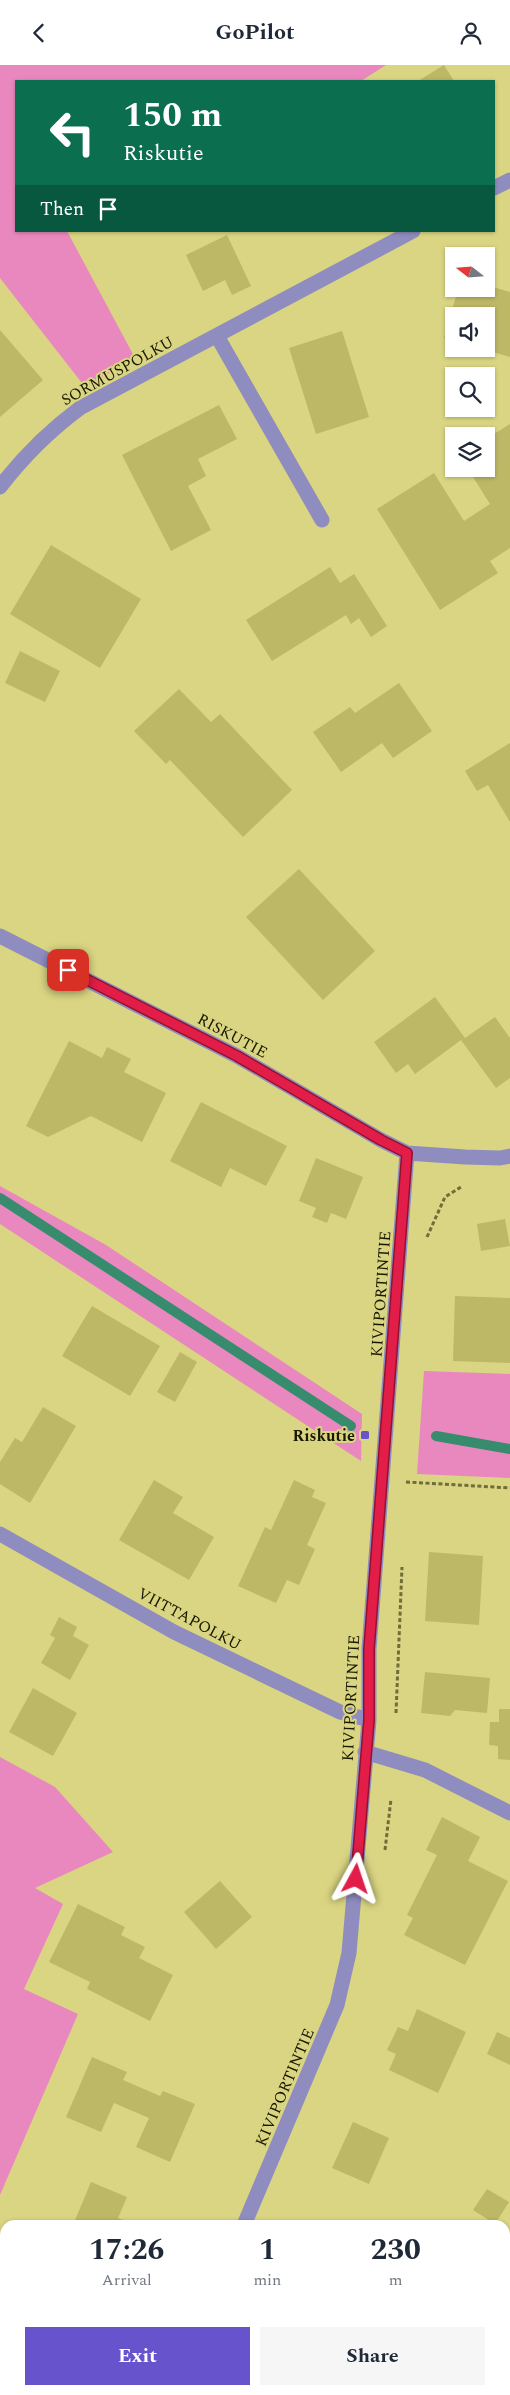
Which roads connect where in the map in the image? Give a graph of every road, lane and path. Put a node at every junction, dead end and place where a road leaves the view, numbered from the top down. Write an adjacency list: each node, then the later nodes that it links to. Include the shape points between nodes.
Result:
1 (510, 180): 2 (street)
2 (495, 188)
3 (411, 232): 4 (street, SORMUSPOLKU)
4 (217, 336): 5 (street, SORMUSPOLKU, via 80,408 56,426); 6 (street)
5 (0, 487)
6 (322, 520)
7 (0, 936): 8 (street, RISKUTIE, via 237,1056)
8 (407, 1153): 9 (street, RISKUTIE); 10 (street, KIVIPORTINTIE)
9 (510, 1156)
10 (382, 1480): 11 (path); 13 (street, KIVIPORTINTIE, via 369,1649)
11 (510, 1488)
12 (0, 1534): 13 (street, VIITTAPOLKU, via 174,1632 340,1712)
13 (369, 1720): 14 (street, KIVIPORTINTIE)
14 (366, 1752): 15 (street, via 425,1770); 16 (street, KIVIPORTINTIE, via 350,1953 337,2005)
15 (510, 1813)
16 (246, 2220)

